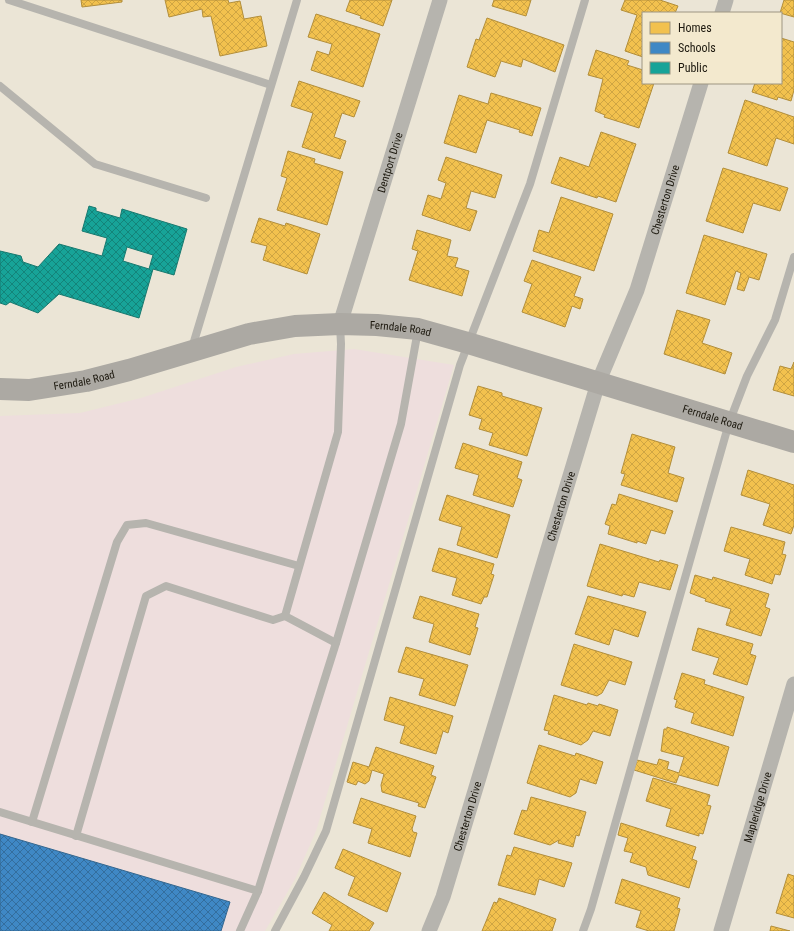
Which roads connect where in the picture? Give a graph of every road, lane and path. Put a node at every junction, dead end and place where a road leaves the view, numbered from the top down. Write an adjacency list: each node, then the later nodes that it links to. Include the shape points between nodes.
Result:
1 (9, 0): 8 (lane)
2 (297, 0): 8 (lane)
3 (440, 0): 12 (street, Dentport Drive)
4 (586, 0): 14 (lane, via 530,184)
5 (726, 0): 6 (street)
6 (722, 12)
7 (701, 84): 16 (street, Chesterton Drive, via 637,290)
8 (271, 85): 15 (lane)
9 (0, 86): 10 (lane, via 94,164)
10 (206, 198)
11 (794, 257): 18 (lane, via 775,320 747,376)
12 (340, 324): 13 (street, Ferndale Road); 15 (street, Ferndale Road, via 295,326 249,334); 20 (lane, via 338,432)
13 (418, 330): 14 (street, Ferndale Road); 22 (lane, via 401,424)
14 (468, 343): 16 (street, Ferndale Road); 29 (lane, via 326,831)
15 (191, 352): 17 (street, Ferndale Road, via 86,381 29,390)
16 (598, 383): 18 (street, Ferndale Road); 30 (street, Chesterton Drive, via 442,897)
17 (0, 389)
18 (729, 422): 19 (street, Ferndale Road); 31 (lane)
19 (794, 442)
20 (299, 566): 21 (lane); 25 (lane, via 146,523 127,525 117,542)
21 (285, 616): 22 (lane); 26 (lane, via 273,620 166,586 146,596)
22 (336, 642): 27 (lane)
23 (794, 684): 32 (street, Mapleridge Drive)
24 (0, 812): 25 (lane)
25 (32, 822): 26 (lane)
26 (76, 836): 27 (lane)
27 (258, 891): 28 (lane)
28 (240, 931)
29 (275, 931)
30 (429, 931)
31 (583, 931)
32 (721, 931)

